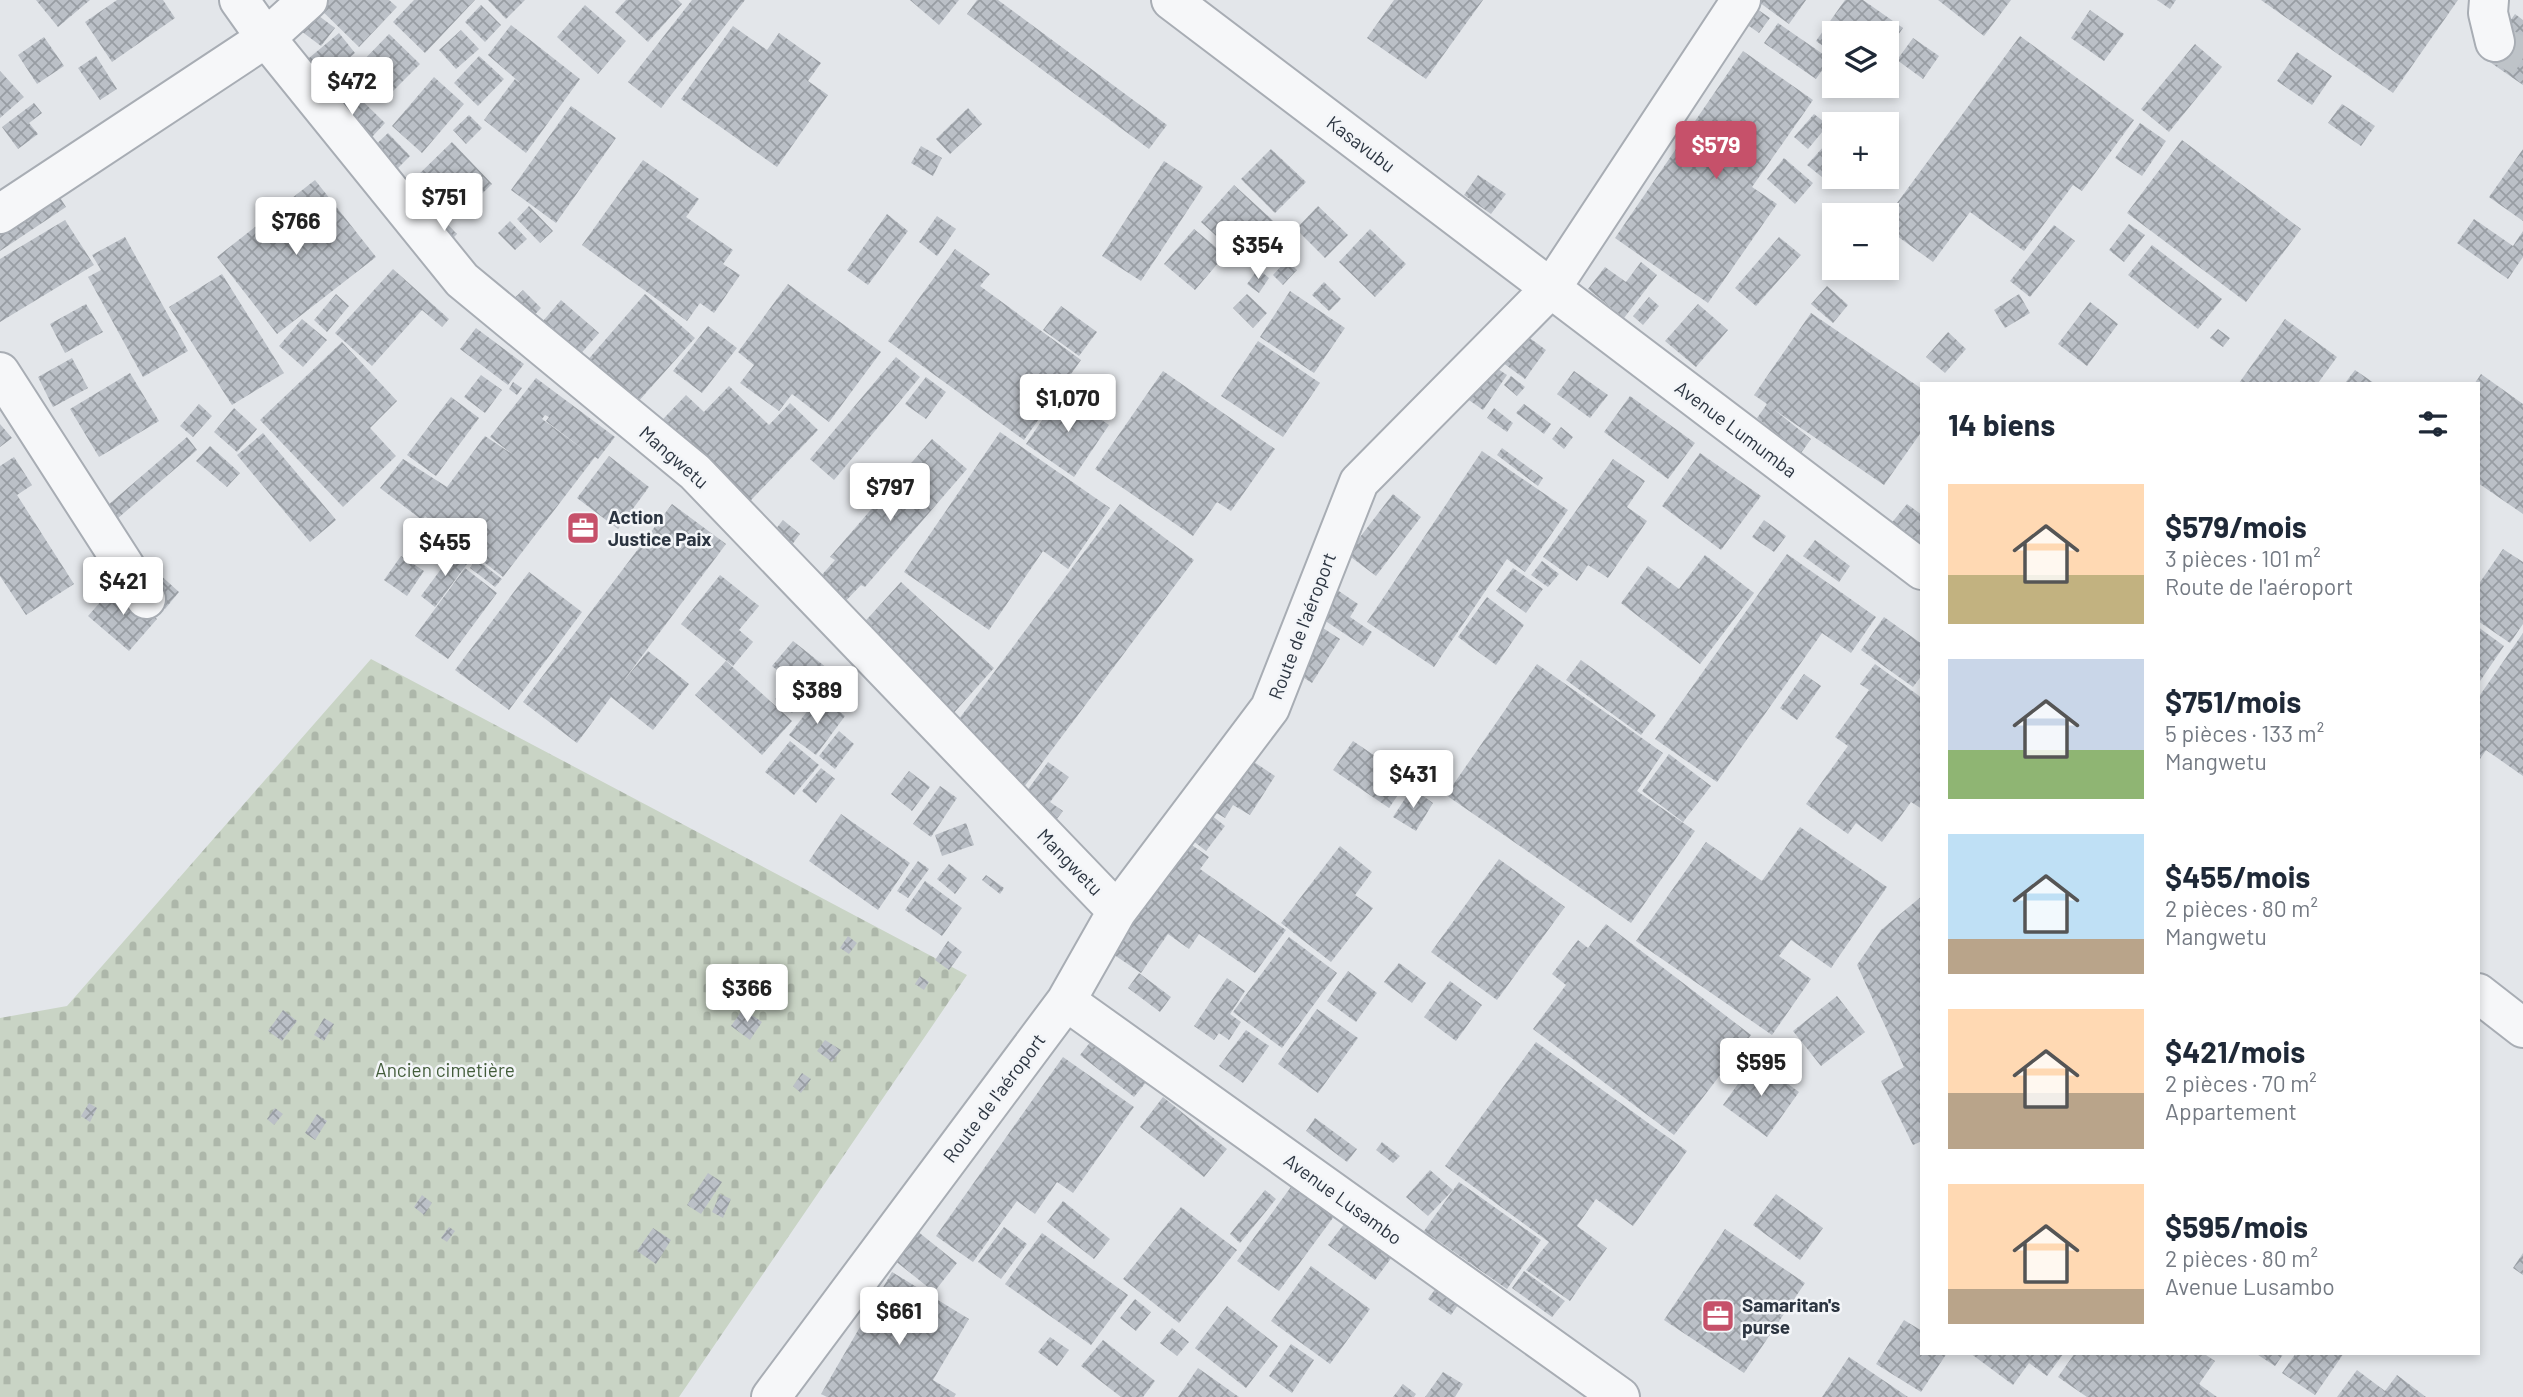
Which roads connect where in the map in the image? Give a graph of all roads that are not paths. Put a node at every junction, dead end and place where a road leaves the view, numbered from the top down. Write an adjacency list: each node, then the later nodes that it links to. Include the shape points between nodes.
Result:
1 (239, 0): 6 (street, Mangwetu)
2 (308, 0): 6 (street)
3 (1171, 0): 9 (street, Kasavubu)
4 (1741, 0): 9 (street, Route de l'aéroport)
5 (2489, 0): 7 (street)
6 (266, 38): 8 (street); 13 (street, Mangwetu, via 462,280 695,472)
7 (2495, 42)
8 (0, 214)
9 (1552, 287): 11 (street, Avenue Lumumba); 13 (street, Route de l'aéroport, via 1359,482 1270,708)
10 (0, 372): 12 (street)
11 (1920, 568)
12 (146, 599)
13 (1117, 911): 15 (street, Route de l'aéroport)
14 (2480, 995): 16 (street)
15 (1066, 1001): 17 (street, Route de l'aéroport); 18 (street, Avenue Lusambo)
16 (2523, 1028)
17 (771, 1397)
18 (1620, 1397)

